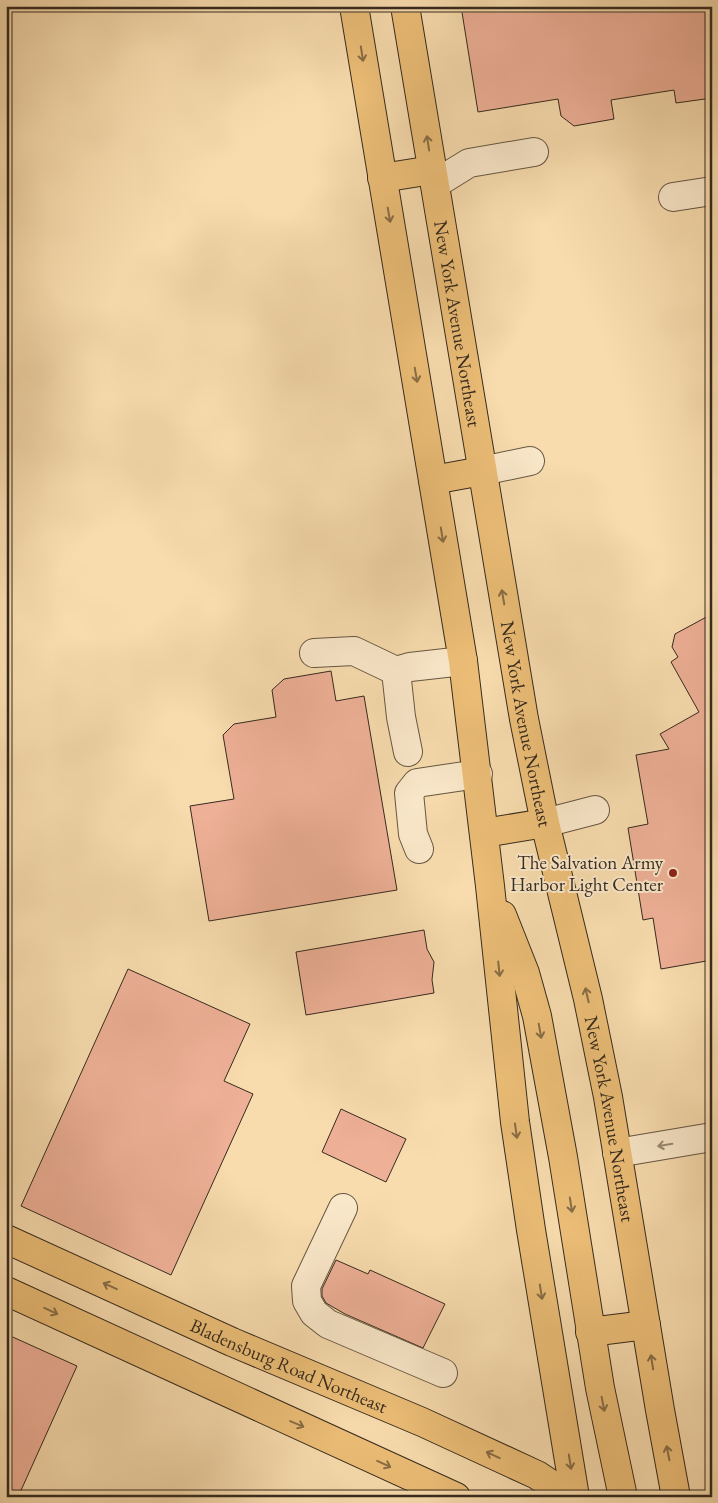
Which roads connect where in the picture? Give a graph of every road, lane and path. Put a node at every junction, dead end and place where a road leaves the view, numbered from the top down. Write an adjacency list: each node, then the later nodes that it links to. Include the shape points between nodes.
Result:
1 (354, 6): 5 (main road, one-way to 5)
2 (405, 6): 4 (main road, New York Avenue Northeast, one-way to 2)
3 (534, 152): 4 (lane, via 469,163)
4 (434, 177): 5 (main road); 9 (main road, New York Avenue Northeast)
5 (382, 178): 10 (main road, one-way to 10)
6 (712, 191): 7 (lane)
7 (673, 197)
8 (530, 461): 9 (lane)
9 (482, 471): 10 (main road); 17 (main road, New York Avenue Northeast, one-way to 9)
10 (433, 480): 12 (main road, one-way to 12)
11 (314, 653): 13 (lane, via 354,651)
12 (463, 661): 13 (lane); 15 (main road)
13 (396, 670): 14 (lane)
14 (408, 752)
15 (478, 774): 18 (main road); 19 (lane, via 417,783 410,793 413,834)
16 (596, 810): 17 (lane)
17 (545, 823): 18 (main road); 22 (main road, New York Avenue Northeast, one-way to 17, via 588,999)
18 (484, 833): 20 (main road)
19 (419, 849)
20 (490, 886): 27 (main road, one-way to 27, via 525,973 537,1016); 31 (main road, one-way to 31, via 515,1122)
21 (712, 1138): 22 (lane, one-way to 22)
22 (617, 1153): 26 (main road, New York Avenue Northeast)
23 (343, 1208): 28 (lane, via 306,1286 307,1301 314,1313 328,1324)
24 (6, 1239): 30 (main road, Bladensburg Road Northeast, one-way to 24, via 537,1475 430,1426 232,1342)
25 (6, 1291): 29 (main road, one-way to 29)
26 (646, 1325): 27 (main road); 33 (main road, New York Avenue Northeast, one-way to 26)
27 (590, 1332): 32 (main road, one-way to 32)
28 (443, 1373)
29 (456, 1497)
30 (570, 1497)
31 (575, 1497)
32 (623, 1497)
33 (676, 1497)

